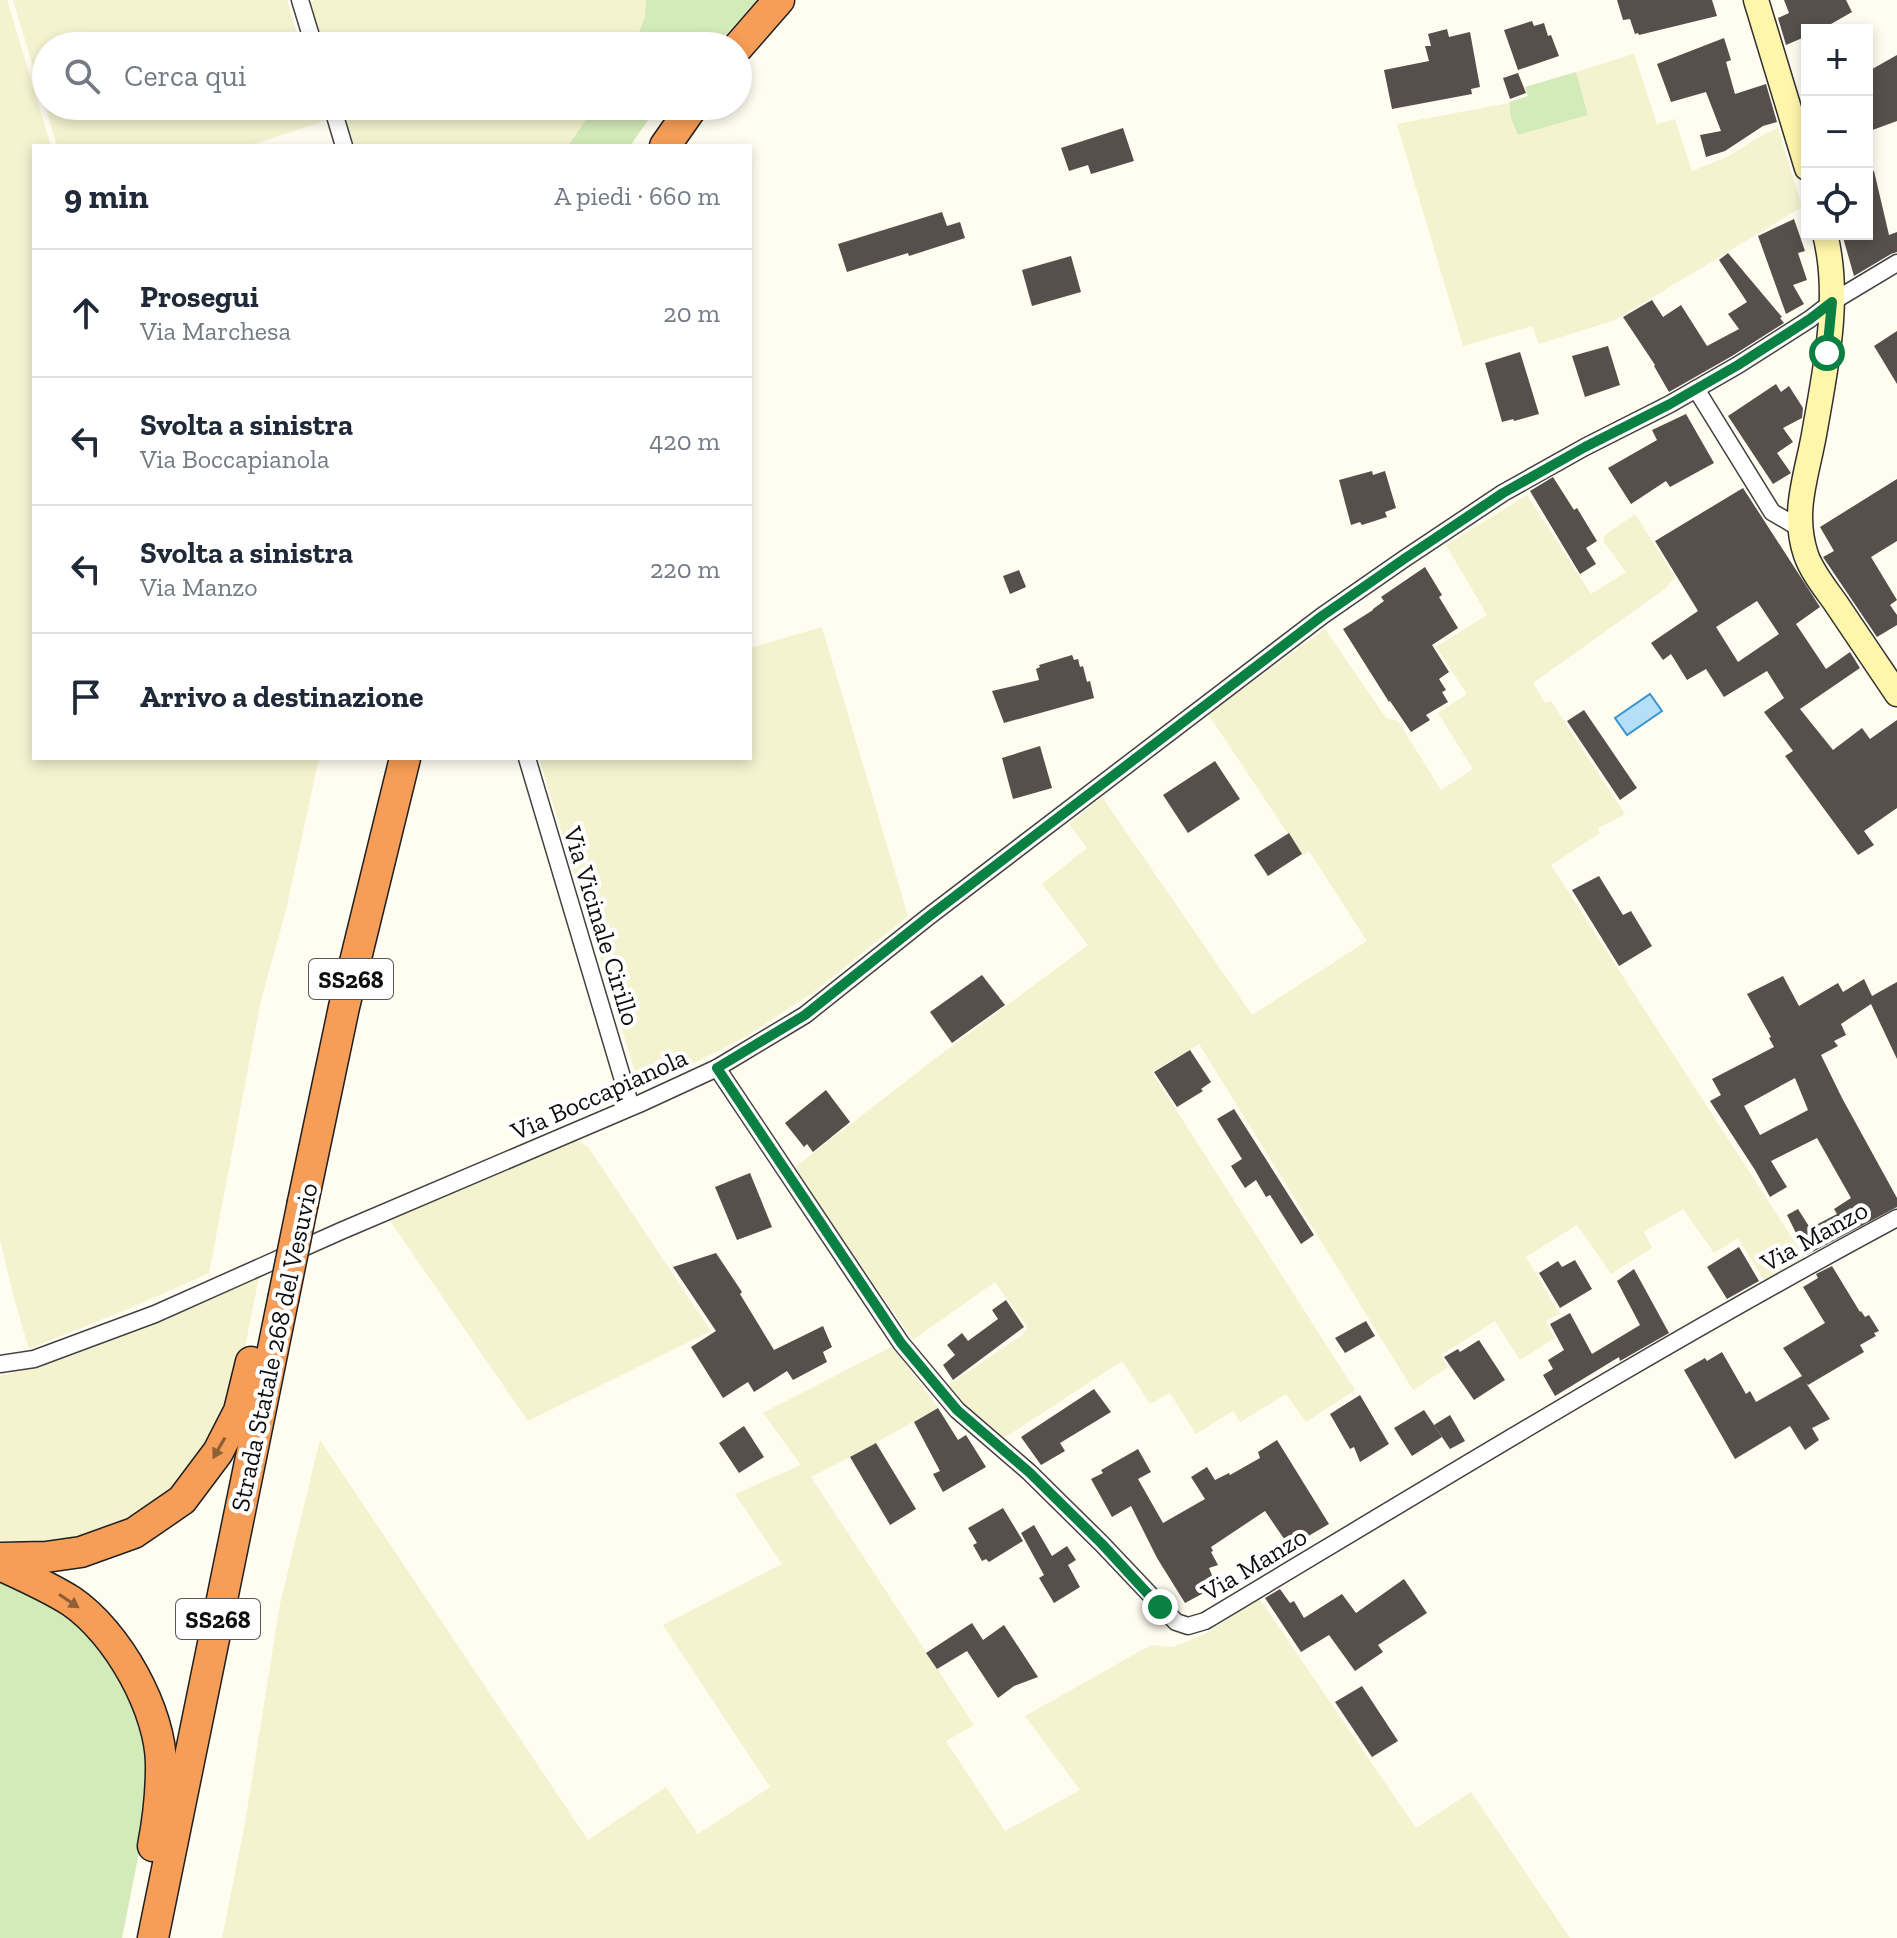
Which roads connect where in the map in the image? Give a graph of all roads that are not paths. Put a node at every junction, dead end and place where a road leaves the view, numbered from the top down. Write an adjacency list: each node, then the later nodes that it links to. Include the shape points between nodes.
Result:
1 (300, 0): 4 (street)
2 (779, 0): 5 (highway)
3 (1756, 0): 10 (street)
4 (310, 32)
5 (751, 32)
6 (336, 120): 8 (street)
7 (683, 120): 9 (highway)
8 (343, 144)
9 (666, 144)
10 (1801, 148)
11 (1826, 240): 13 (street)
12 (1897, 263): 13 (street, Via Boccapianola)
13 (1832, 302): 14 (street, Via Boccapianola); 15 (street, via 1800,500)
14 (1696, 389): 15 (street, via 1772,512); 19 (street, Via Boccapianola, via 1503,493 1404,559 1322,616 805,1015)
15 (1801, 529): 16 (street, via 1807,557)
16 (1897, 694)
17 (405, 760): 22 (highway, Strada Statale 268 del Vesuvio / SS268, bridge, via 344,1007)
18 (528, 760): 20 (street, Via Vicinale Cirillo)
19 (717, 1068): 20 (street, Via Boccapianola); 21 (street, Via Manzo, via 928,1377 1176,1622 1188,1626 1205,1621 1585,1394)
20 (631, 1107): 23 (street, Via Boccapianola, via 155,1314 34,1359)
21 (1897, 1218)
22 (283, 1300): 24 (highway, one-way to 24, via 253,1356 239,1411 218,1452 182,1500 134,1533 81,1552); 27 (highway, Strada Statale 268 del Vesuvio / SS268)
23 (0, 1364)
24 (0, 1558)
25 (0, 1565): 26 (highway, one-way to 26, via 73,1602 106,1633 136,1678 154,1720 162,1765)
26 (136, 1938)
27 (153, 1938)

